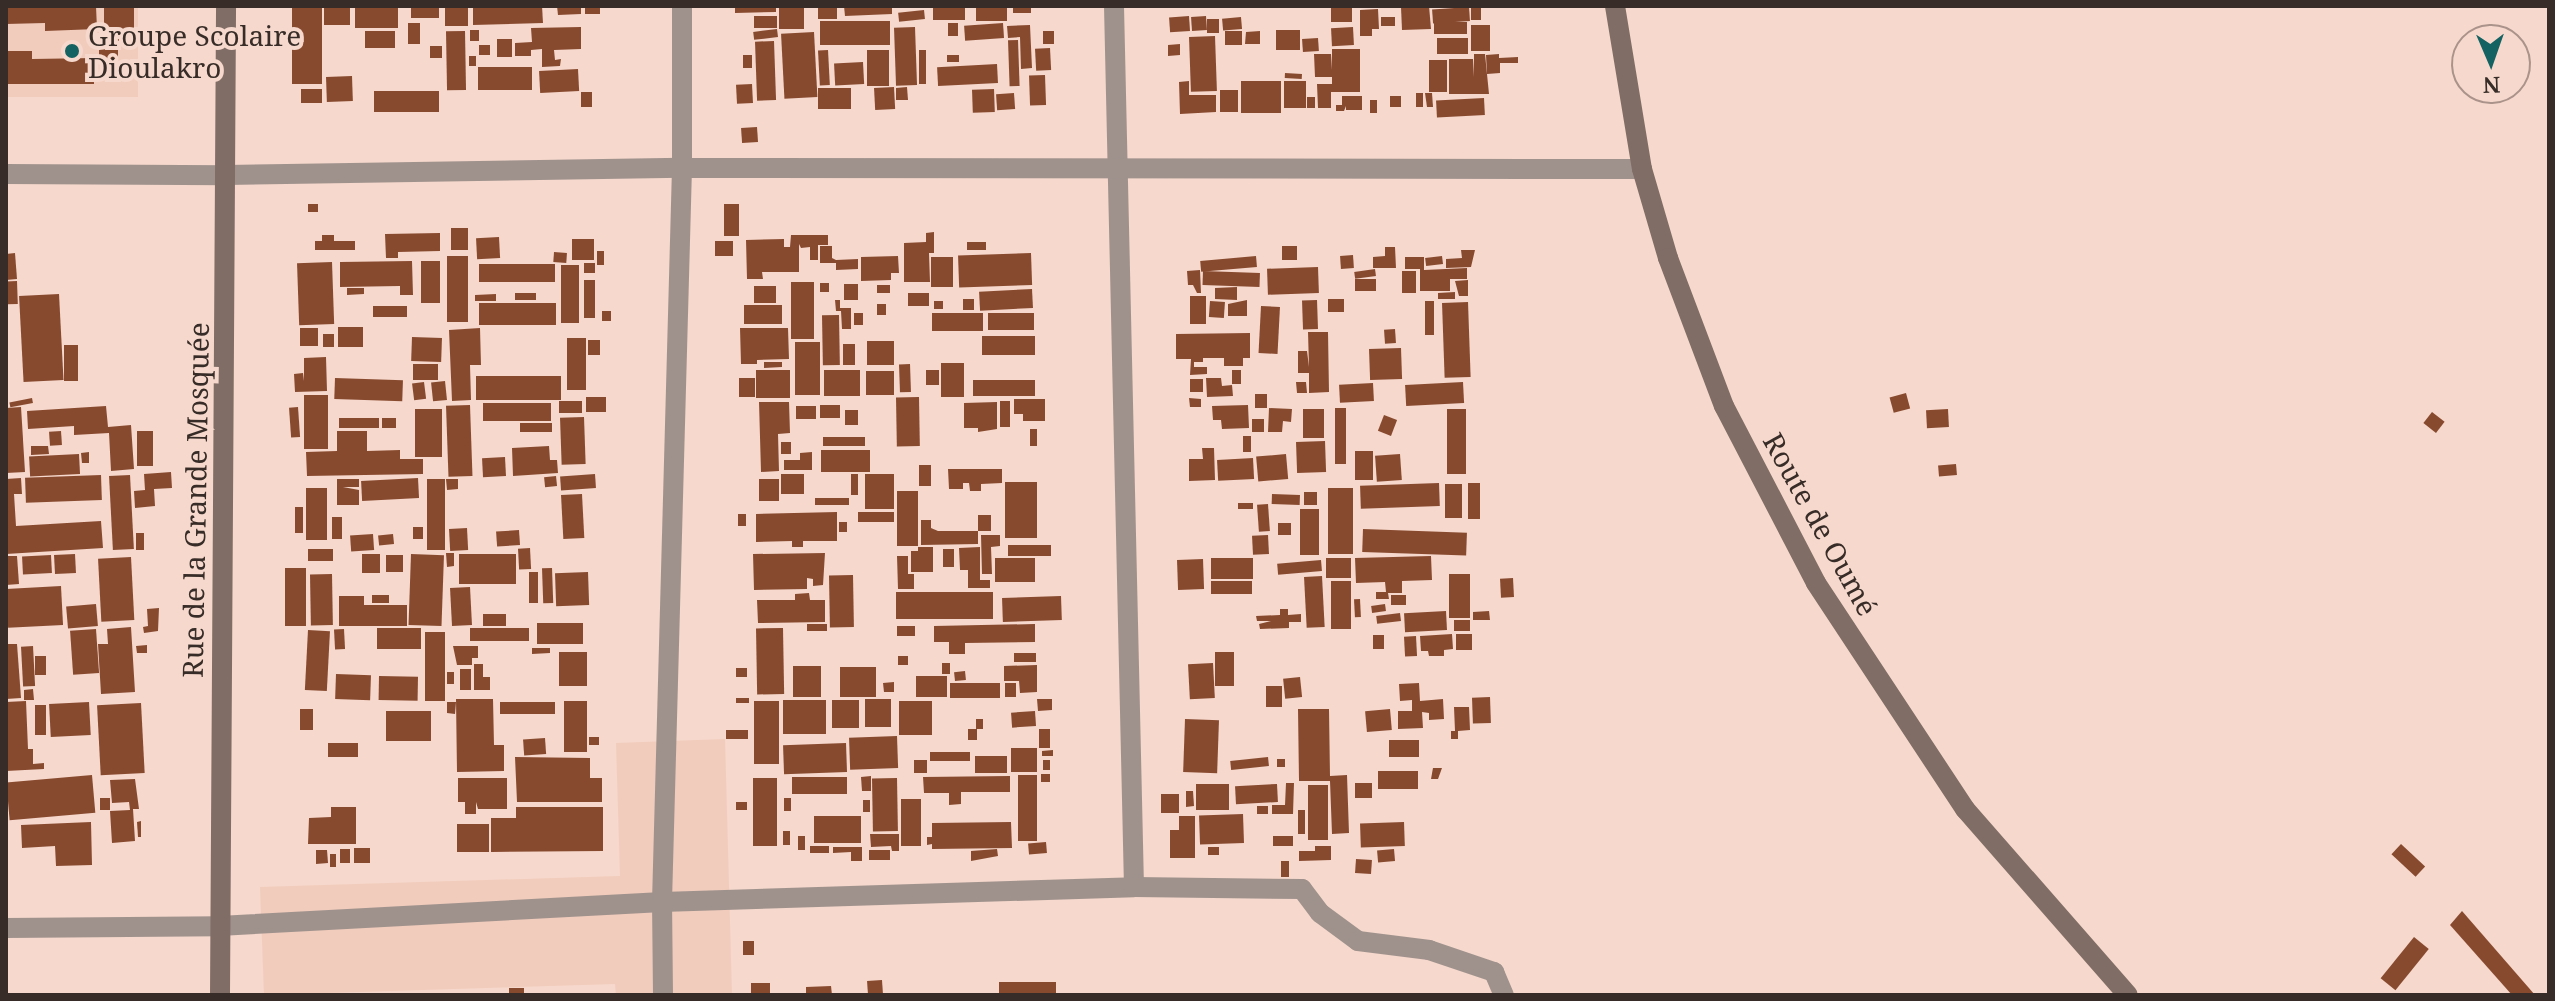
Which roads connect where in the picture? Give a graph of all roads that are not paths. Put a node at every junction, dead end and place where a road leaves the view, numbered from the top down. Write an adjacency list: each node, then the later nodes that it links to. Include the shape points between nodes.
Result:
1 (226, 6): 9 (main road, Rue de la Grande Mosquée)
2 (682, 6): 5 (street)
3 (1114, 6): 6 (street)
4 (1615, 6): 7 (main road, Route de Oumé)
5 (682, 168): 6 (street); 9 (street); 11 (street)
6 (1116, 169): 7 (street); 10 (street)
7 (1642, 169): 17 (main road, Route de Oumé, via 1668,258 1724,406 1816,583 1965,809)
8 (6, 174): 9 (street)
9 (226, 175): 12 (main road, Rue de la Grande Mosquée)
10 (1134, 887): 11 (street); 16 (street, via 1302,889 1320,913 1358,941 1429,950 1494,972)
11 (662, 902): 12 (street); 15 (street)
12 (219, 926): 13 (street); 14 (main road, Rue de la Grande Mosquée)
13 (6, 928)
14 (220, 995)
15 (663, 995)
16 (1504, 995)
17 (2128, 995)

